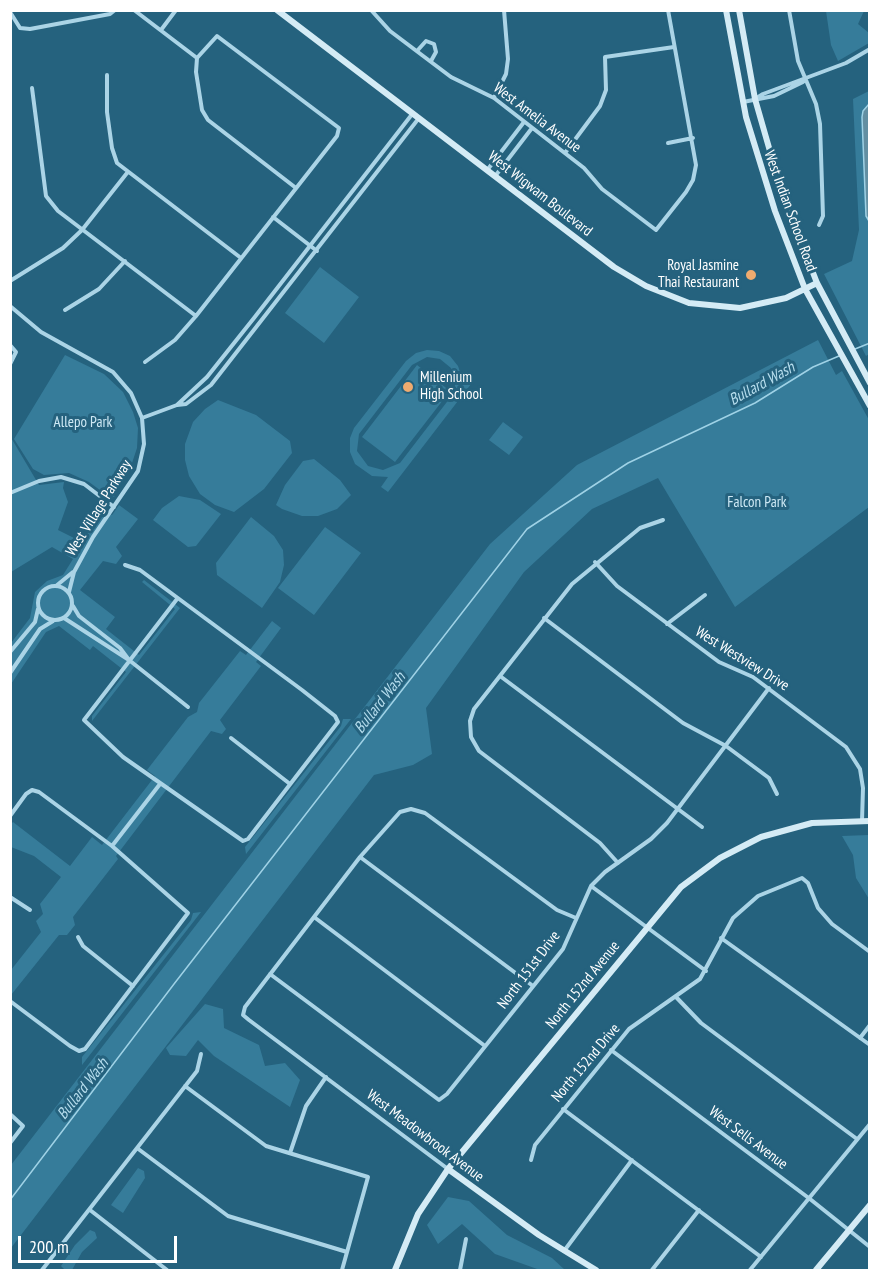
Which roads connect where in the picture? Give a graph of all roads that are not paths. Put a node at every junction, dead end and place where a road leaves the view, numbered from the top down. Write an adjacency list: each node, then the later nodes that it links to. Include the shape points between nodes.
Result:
1 (115, 10): 11 (street, via 30,29 20,28)
2 (134, 10): 12 (street)
3 (176, 10): 12 (street)
4 (277, 10): 26 (street, West Wigwam Boulevard)
5 (371, 10): 15 (street, West Amelia Avenue, via 390,31)
6 (504, 10): 23 (street, via 508,59)
7 (668, 10): 13 (street)
8 (726, 10): 25 (street, West Indian School Road)
9 (739, 10): 24 (street, West Indian School Road)
10 (789, 10): 19 (street, via 798,61)
11 (10, 12)
12 (161, 30): 16 (street)
13 (674, 47): 29 (street); 31 (street, via 605,57 606,90 600,106)
14 (870, 49): 19 (street)
15 (417, 51): 17 (street, West Amelia Avenue); 17 (street, via 426,41 434,44 436,52)
16 (197, 58): 35 (street, via 202,110 208,120); 35 (street, via 217,36 339,128 337,136)
17 (430, 61): 23 (street, West Amelia Avenue, via 451,77)
18 (107, 75): 33 (street, via 112,148 117,163)
19 (806, 79): 20 (street); 22 (street); 37 (street, via 820,124 823,216)
20 (780, 87): 22 (street); 24 (street)
21 (32, 88): 38 (street, via 46,196)
22 (782, 93): 24 (street)
23 (494, 98): 27 (street, West Amelia Avenue)
24 (755, 99): 25 (street); 44 (street, West Indian School Road, via 782,193)
25 (743, 102): 45 (street, West Indian School Road, via 763,175)
26 (416, 115): 32 (street, West Wigwam Boulevard); 39 (street); 40 (street)
27 (524, 122): 28 (street, West Amelia Avenue); 32 (street)
28 (532, 128): 31 (street, West Amelia Avenue); 34 (street)
29 (693, 138): 30 (street); 31 (street, West Amelia Avenue, via 693,180 657,230 602,189)
30 (669, 143)
31 (565, 153)
32 (488, 169): 34 (street, West Wigwam Boulevard)
33 (127, 173): 38 (street); 41 (street)
34 (496, 176): 45 (street, West Wigwam Boulevard, via 614,267 669,296 706,306 740,308 765,304)
35 (296, 188): 36 (street)
36 (273, 217): 39 (street); 41 (street)
37 (819, 225)
38 (82, 230): 42 (street); 43 (street, via 63,248)
39 (310, 246): 40 (street); 50 (street)
40 (317, 250): 51 (street)
41 (241, 258): 48 (street)
42 (125, 261): 47 (street, via 99,289); 48 (street)
43 (10, 281)
44 (817, 283): 45 (street, West Wigwam Boulevard); 54 (street, West Indian School Road)
45 (805, 289): 56 (street, West Indian School Road)
46 (10, 306): 57 (street, West Village Parkway, via 41,332 112,372 131,393)
47 (65, 310)
48 (196, 316): 52 (street, via 175,340)
49 (10, 345): 53 (street, via 16,352)
50 (224, 355): 51 (street); 55 (street)
51 (230, 361): 55 (street, via 205,390 186,404)
52 (145, 362)
53 (10, 364)
54 (870, 383)
55 (177, 405): 57 (street)
56 (870, 406)
57 (142, 418): 59 (street, West Village Parkway, via 144,444 140,465)
58 (11, 494): 59 (street, via 39,481 61,477 84,484)
59 (114, 507): 63 (street, West Village Parkway)
60 (663, 520): 61 (street, via 640,528)
61 (595, 562): 71 (street); 73 (street, West Westview Drive, via 610,581)
62 (125, 565): 67 (street, via 140,570)
63 (74, 572): 64 (street, West Village Parkway); 65 (street, West Village Parkway)
64 (56, 586): 65 (street); 69 (street, via 42,592)
65 (69, 592): 68 (street)
66 (705, 595): 73 (street)
67 (177, 599): 75 (street); 83 (street, via 302,690 339,722)
68 (73, 606): 70 (street); 75 (street, via 79,616 120,648)
69 (38, 608): 72 (street, via 44,617); 74 (street, via 35,622)
70 (64, 618): 72 (street); 75 (street)
71 (544, 618): 77 (street); 81 (street, via 683,723)
72 (54, 621): 76 (street, via 40,629)
73 (667, 624): 78 (street, West Westview Drive, via 719,662)
74 (10, 652)
75 (129, 660): 79 (street); 82 (street, via 84,720 123,757)
76 (10, 673)
77 (500, 676): 85 (street); 91 (street, via 474,709 470,721 471,737 479,751 600,843)
78 (769, 688): 81 (street, North 151st Drive); 87 (street, West Westview Drive, via 851,753 860,769)
79 (188, 707)
80 (231, 738): 83 (street)
81 (726, 746): 84 (street, via 769,778); 85 (street, North 151st Drive)
82 (160, 784): 83 (street, via 243,841); 89 (street)
83 (290, 784)
84 (777, 794)
85 (678, 809): 88 (street); 91 (street, North 151st Drive, via 651,839)
86 (10, 816): 89 (street, via 32,790 39,792)
87 (866, 821): 97 (street, North 152nd Avenue, via 812,823 742,845 689,880)
88 (702, 827)
89 (112, 846): 103 (street, via 188,913)
90 (360, 857): 95 (street); 96 (street, via 395,816 411,810 425,813 557,910); 104 (street)
91 (618, 863): 92 (street, North 151st Drive)
92 (591, 886): 96 (street, North 151st Drive); 97 (street)
93 (10, 897): 94 (street)
94 (30, 910)
95 (314, 917): 102 (street); 110 (street)
96 (576, 918): 104 (street, North 151st Drive, via 563,949)
97 (646, 927): 101 (street); 124 (street, North 152nd Avenue)
98 (78, 937): 103 (street, via 83,946)
99 (722, 938): 100 (street, North 152nd Drive, via 745,905 802,878 832,924); 101 (street, North 152nd Drive); 108 (street)
100 (870, 952)
101 (706, 970): 105 (street, North 152nd Drive)
102 (270, 974): 110 (street, North 151st Drive, via 439,1100); 113 (street, West Meadowbrook Avenue, via 243,1015)
103 (134, 986): 106 (street, via 86,1049 79,1051)
104 (533, 986): 110 (street, North 151st Drive)
105 (676, 997): 111 (street, North 152nd Drive, via 628,1029); 118 (street, via 701,1023)
106 (10, 1001)
107 (870, 1025): 108 (street)
108 (860, 1038): 109 (street)
109 (870, 1045)
110 (485, 1046)
111 (611, 1050): 115 (street, North 152nd Drive); 125 (street, West Sells Avenue)
112 (201, 1054): 114 (street, via 196,1071)
113 (326, 1077): 121 (street, via 306,1106); 124 (street, West Meadowbrook Avenue)
114 (185, 1086): 120 (street); 121 (street, via 254,1139)
115 (563, 1108): 122 (street, North 152nd Drive, via 535,1145); 123 (street)
116 (10, 1114): 119 (street, via 23,1126)
117 (870, 1124): 118 (street)
118 (857, 1139): 125 (street)
119 (10, 1143)
120 (138, 1148): 127 (street); 133 (street, via 228,1216)
121 (290, 1154): 133 (street, via 368,1177)
122 (531, 1160)
123 (633, 1160): 128 (street); 132 (street)
124 (448, 1169): 132 (street, West Meadowbrook Avenue); 138 (street, North 152nd Avenue, via 409,1231)
125 (810, 1199): 129 (street, West Sells Avenue); 134 (street)
126 (870, 1205): 129 (street)
127 (90, 1210): 135 (street); 136 (street)
128 (699, 1210): 134 (street); 141 (street)
129 (849, 1231): 131 (street, West Sells Avenue); 143 (street)
130 (466, 1239): 139 (street)
131 (870, 1247)
132 (564, 1251): 140 (street, West Meadowbrook Avenue)
133 (347, 1252): 137 (street)
134 (761, 1257): 142 (street)
135 (42, 1270)
136 (167, 1270)
137 (342, 1270)
138 (395, 1270)
139 (460, 1270)
140 (596, 1270)
141 (651, 1270)
142 (750, 1270)
143 (816, 1270)

